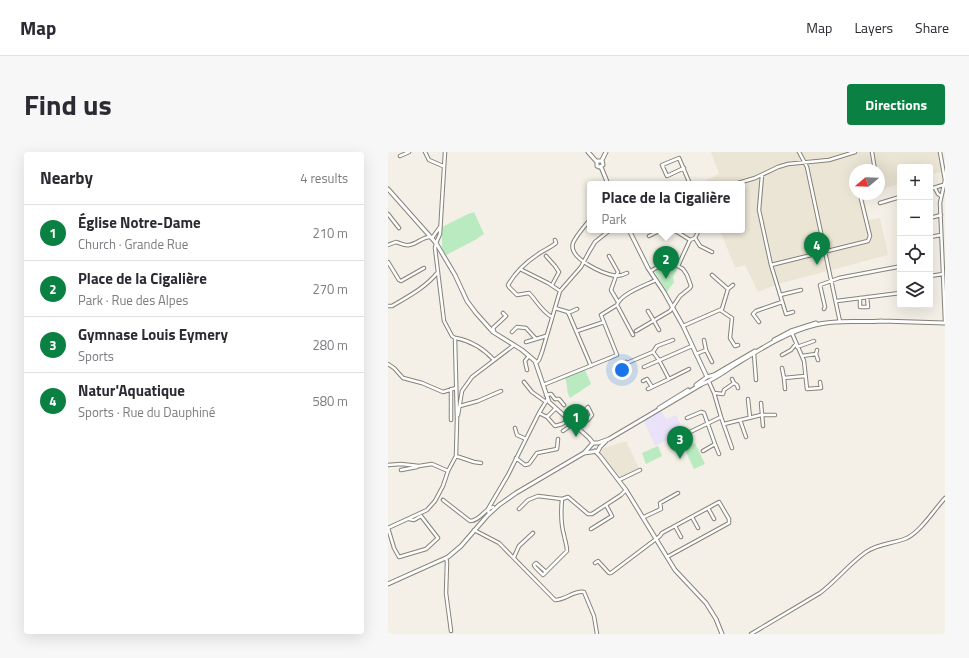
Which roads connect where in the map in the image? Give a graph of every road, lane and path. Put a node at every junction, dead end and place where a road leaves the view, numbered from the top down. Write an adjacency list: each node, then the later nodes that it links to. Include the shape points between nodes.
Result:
1 (409, 152): 10 (street)
2 (425, 152): 15 (street, via 429,160)
3 (445, 152): 15 (street)
4 (588, 152): 12 (street)
5 (606, 152): 11 (street)
6 (799, 152): 13 (street)
7 (856, 152): 13 (street, via 829,160)
8 (872, 152): 14 (street)
9 (940, 152): 22 (street)
10 (400, 156)
11 (602, 161): 12 (street); 16 (street)
12 (597, 162): 16 (street, via 597,166)
13 (806, 162): 18 (street, via 778,167); 52 (street)
14 (874, 164)
15 (443, 166): 33 (street)
16 (601, 167): 19 (street)
17 (684, 168): 17 (street, via 679,158 662,165 667,176); 20 (street)
18 (762, 175): 21 (street); 57 (street, via 759,210)
19 (607, 181)
20 (689, 181)
21 (744, 181)
22 (944, 185): 23 (street); 25 (street)
23 (935, 188): 25 (street)
24 (388, 189): 35 (street)
25 (941, 196): 30 (street)
26 (897, 198): 28 (street)
27 (861, 200): 52 (street, via 870,236 868,241)
28 (880, 203)
29 (388, 214): 34 (street)
30 (940, 215): 31 (street); 41 (street)
31 (933, 217)
32 (587, 223): 56 (street, via 573,244)
33 (440, 227): 44 (street); 49 (street)
34 (399, 228)
35 (424, 230): 44 (street); 46 (street)
36 (606, 233): 56 (street, via 596,242)
37 (630, 233): 62 (street)
38 (655, 233): 42 (street)
39 (679, 233): 48 (street)
40 (697, 233): 45 (street)
41 (942, 234): 43 (street); 65 (street)
42 (649, 236)
43 (933, 236)
44 (431, 238): 46 (street); 49 (street)
45 (695, 238): 48 (street); 51 (street, via 700,246)
46 (421, 239): 50 (street, via 410,245 396,242)
47 (555, 240): 61 (street, via 556,243 548,250 538,254)
48 (690, 240): 58 (street)
49 (436, 243): 63 (street); 105 (street, via 467,301)
50 (388, 245)
51 (712, 252)
52 (826, 252): 57 (street); 70 (street)
53 (546, 256): 71 (street, via 559,272)
54 (609, 256): 67 (street, via 618,272)
55 (388, 262): 60 (street, via 401,281)
56 (583, 263): 67 (street); 75 (street)
57 (771, 265): 77 (street)
58 (678, 266): 62 (street, via 667,262); 86 (street, via 687,274 691,286 680,296)
59 (897, 267): 70 (street, via 839,278)
60 (424, 268)
61 (520, 269): 71 (street); 93 (street, via 508,284 509,287 517,295 528,293)
62 (651, 271): 69 (street)
63 (438, 272): 83 (street, via 423,288); 108 (street, via 444,321)
64 (627, 273): 67 (street)
65 (943, 274): 68 (street); 98 (street)
66 (712, 275): 73 (street)
67 (616, 276): 82 (street, via 611,290)
68 (933, 276)
69 (656, 280): 82 (street, via 626,296); 86 (street)
70 (832, 282): 80 (street); 87 (street, via 820,285)
71 (552, 285): 75 (street)
72 (733, 285): 73 (street)
73 (728, 289): 88 (street)
74 (801, 290): 77 (street)
75 (560, 291): 84 (street)
76 (897, 293): 78 (street)
77 (780, 296): 81 (street)
78 (867, 297): 79 (street); 79 (street, via 868,307 860,308)
79 (860, 298): 80 (street)
80 (836, 301): 95 (street)
81 (782, 302): 90 (street, via 786,314); 97 (street, via 756,311 753,314)
82 (617, 304): 96 (street, via 601,315); 106 (street)
83 (388, 306)
84 (555, 308): 92 (street); 93 (street)
85 (577, 309): 92 (street)
86 (673, 309): 94 (street); 99 (street)
87 (824, 309)
88 (720, 310): 99 (street); 115 (street, via 732,318 730,338 735,346)
89 (648, 311): 94 (street)
90 (793, 312)
91 (503, 313): 105 (street, via 506,316 493,328)
92 (568, 314): 101 (street)
93 (552, 317): 107 (street)
94 (654, 321): 100 (street); 102 (street)
95 (840, 321): 98 (street); 104 (street, via 819,322)
96 (604, 322): 101 (street); 134 (street, via 617,355)
97 (759, 322)
98 (945, 322)
99 (683, 326): 117 (street)
100 (659, 330)
101 (577, 331): 134 (street)
102 (636, 331)
103 (512, 332): 109 (street, via 517,327 526,328)
104 (791, 332): 116 (street); 122 (street); 143 (street)
105 (497, 335): 114 (street)
106 (633, 335)
107 (546, 336): 109 (street); 130 (street)
108 (455, 338): 127 (street, via 487,351); 151 (street)
109 (536, 339): 113 (street)
110 (673, 340): 120 (street, via 657,346)
111 (704, 340): 118 (street)
112 (814, 341): 116 (street)
113 (526, 342)
114 (514, 345): 125 (street); 127 (street)
115 (738, 345)
116 (797, 345): 124 (street); 126 (street)
117 (692, 346): 121 (street); 128 (street)
118 (706, 350): 121 (street); 132 (street)
119 (817, 350): 123 (street)
120 (653, 352): 128 (street); 131 (street)
121 (696, 354): 143 (street)
122 (754, 354): 143 (street); 144 (street)
123 (816, 354): 126 (street); 129 (street)
124 (782, 355)
125 (529, 356): 130 (street); 138 (street, via 525,361)
126 (802, 356): 139 (street)
127 (494, 360): 163 (street, via 467,383 462,391)
128 (660, 360): 135 (street); 141 (street)
129 (818, 360)
130 (537, 362): 149 (street)
131 (626, 362)
132 (712, 362)
133 (388, 364): 153 (street, via 403,378 443,392)
134 (591, 366): 149 (street)
135 (644, 367)
136 (689, 368): 141 (street)
137 (782, 368): 140 (street)
138 (527, 370)
139 (805, 376): 140 (street); 147 (street, via 807,389 821,388)
140 (784, 378): 155 (street)
141 (669, 379): 150 (street)
142 (732, 379): 148 (street)
143 (708, 380): 157 (street); 188 (street)
144 (756, 380)
145 (642, 381): 150 (street, via 646,379)
146 (524, 382): 160 (street, via 532,392)
147 (820, 382)
148 (734, 383): 152 (street); 157 (street, via 724,390 723,394)
149 (543, 385): 158 (street)
150 (652, 387): 154 (street)
151 (456, 388): 153 (street); 168 (street)
152 (738, 388)
153 (451, 389): 173 (street)
154 (648, 389)
155 (785, 390)
156 (501, 391): 163 (street)
157 (714, 393): 171 (street)
158 (546, 395): 160 (street); 162 (street, via 551,394)
159 (748, 399): 172 (street)
160 (547, 401): 164 (street); 165 (street)
161 (761, 403): 166 (street)
162 (564, 405)
163 (460, 406): 168 (street)
164 (555, 409): 169 (street); 174 (street)
165 (539, 413): 169 (street); 184 (street)
166 (762, 415): 167 (street); 172 (street); 179 (street)
167 (775, 415)
168 (457, 417): 194 (street)
169 (547, 417): 174 (street, via 555,426)
170 (687, 418): 176 (street, via 701,412)
171 (721, 418): 176 (street); 177 (street)
172 (750, 418): 175 (street)
173 (451, 420)
174 (568, 420): 178 (street); 178 (street, via 588,407 592,415 588,420)
175 (740, 420): 177 (street); 183 (street)
176 (708, 423): 182 (street); 186 (street)
177 (724, 424): 189 (street)
178 (574, 425): 181 (street); 187 (street, via 589,438)
179 (763, 426)
180 (515, 428): 184 (street, via 517,435)
181 (563, 431)
182 (690, 432)
183 (746, 437)
184 (526, 439): 196 (street)
185 (558, 439): 196 (street, via 557,449 537,453 529,464 525,465)
186 (715, 444): 191 (street); 193 (street)
187 (592, 445): 188 (street); 190 (street); 192 (street)
188 (599, 447): 190 (street); 195 (street)
189 (732, 448)
190 (594, 451): 192 (street); 195 (street)
191 (703, 451)
192 (584, 453): 211 (street)
193 (719, 454)
194 (456, 456): 197 (street); 202 (street)
195 (600, 456): 203 (street)
196 (516, 458): 209 (street)
197 (481, 463)
198 (388, 465): 199 (street)
199 (419, 466): 200 (street); 202 (street, via 432,464)
200 (401, 470)
201 (640, 470): 203 (street)
202 (448, 471): 218 (street, via 443,486 428,510)
203 (619, 480): 204 (street)
204 (626, 490): 210 (street); 217 (street)
205 (678, 493): 217 (street, via 660,503 661,509)
206 (945, 498): 237 (street, via 911,536 873,547 830,586)
207 (562, 499): 210 (street, via 568,497 588,514); 214 (street, via 538,496 528,500); 232 (street, via 563,534 567,551)
208 (443, 500): 215 (street, via 470,521)
209 (490, 504): 211 (street); 213 (street)
210 (606, 505): 223 (street, via 612,516)
211 (494, 508): 213 (street); 215 (street)
212 (708, 508): 216 (street); 219 (street); 229 (street, via 719,502 729,523)
213 (488, 509): 215 (street)
214 (519, 509)
215 (486, 515): 224 (street)
216 (692, 517): 220 (street); 222 (street)
217 (644, 518): 227 (street)
218 (409, 519): 221 (street); 221 (street, via 414,520 421,516 438,538 426,549 399,557)
219 (714, 519)
220 (675, 526): 226 (street); 227 (street)
221 (388, 528)
222 (698, 528)
223 (591, 529)
224 (474, 530): 228 (street, via 499,543); 230 (street, via 461,546)
225 (533, 533): 228 (street, via 519,546)
226 (681, 537)
227 (656, 538): 229 (street); 231 (street, via 611,573 598,561)
228 (514, 557): 235 (street, via 555,600 584,592 594,616)
229 (667, 557): 236 (street, via 678,574 706,603)
230 (446, 558): 233 (street); 234 (street, via 446,593)
231 (595, 563)
232 (546, 572): 232 (street, via 536,563 534,565 543,575)
233 (388, 584)
234 (451, 632)
235 (597, 634)
236 (722, 634)
237 (751, 634)

